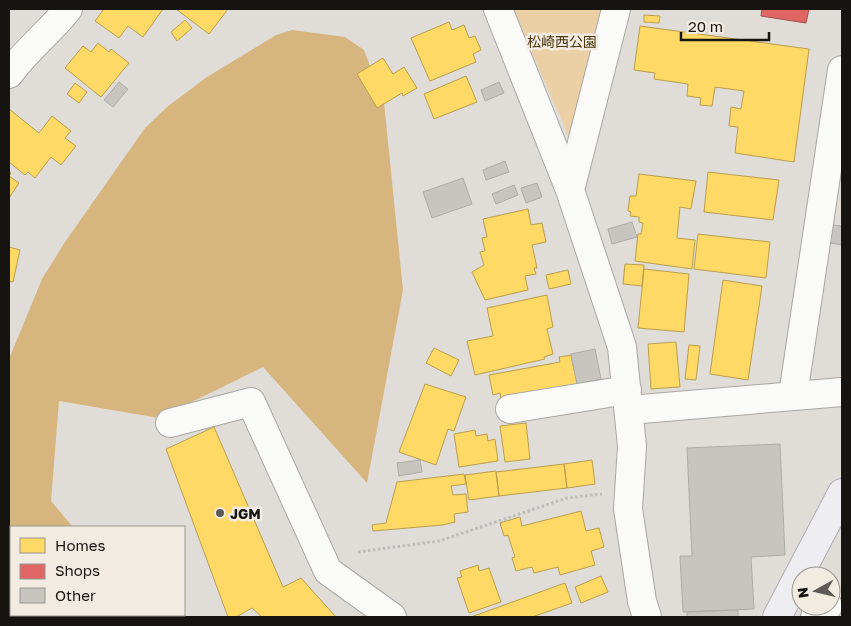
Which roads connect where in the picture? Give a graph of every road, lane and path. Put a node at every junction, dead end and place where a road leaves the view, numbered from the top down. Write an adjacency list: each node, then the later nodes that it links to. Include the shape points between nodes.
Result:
1 (68, 9): 5 (street)
2 (498, 9): 6 (street)
3 (616, 9): 6 (street)
4 (842, 70): 8 (street)
5 (9, 74)
6 (570, 190): 9 (street, via 622,347)
7 (842, 392): 8 (street)
8 (793, 395): 9 (street)
9 (628, 400): 10 (street); 12 (street, via 632,446)
10 (510, 409)
11 (170, 423): 15 (street, via 251,402 328,571)
12 (630, 491): 14 (path, via 567,498 439,541); 16 (street, via 628,509)
13 (842, 493): 17 (main road)
14 (358, 552)
15 (392, 617)
16 (647, 617)
17 (777, 617)

